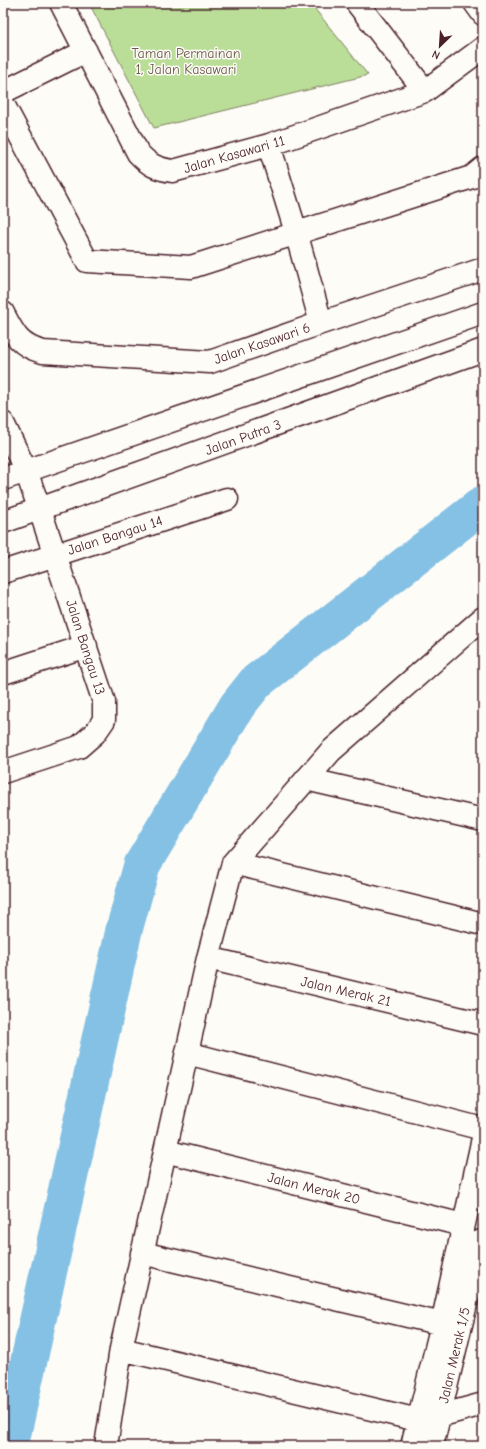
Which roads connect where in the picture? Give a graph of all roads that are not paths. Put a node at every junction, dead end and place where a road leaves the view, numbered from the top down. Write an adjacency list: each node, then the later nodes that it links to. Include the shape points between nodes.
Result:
1 (61, 3): 6 (street, Jalan Kasawari 11)
2 (357, 3): 7 (street)
3 (474, 3): 4 (street)
4 (483, 14)
5 (483, 48): 7 (street, Jalan Kasawari 11)
6 (86, 51): 8 (street); 10 (street, Jalan Kasawari 11, via 138,153 147,163 160,170 186,169)
7 (425, 91): 10 (street, Jalan Kasawari 11)
8 (3, 92)
9 (3, 104): 12 (street, via 87,261 191,267)
10 (269, 145): 12 (street)
11 (483, 168): 12 (street, via 472,177)
12 (296, 232): 16 (street)
13 (483, 269): 16 (street, Jalan Kasawari 6)
14 (3, 313): 16 (street, Jalan Kasawari 6, via 22,344 43,352 210,362)
15 (483, 313): 19 (street)
16 (320, 323)
17 (483, 350): 22 (street, Jalan Putra 3)
18 (3, 424): 19 (street, Jalan Bangau 13)
19 (26, 471): 20 (street); 22 (street, Jalan Bangau 13)
20 (3, 479)
21 (227, 499): 24 (street, Jalan Bangau 14)
22 (40, 510): 23 (street, Jalan Putra 3); 24 (street, Jalan Bangau 13)
23 (3, 522)
24 (55, 555): 25 (street, Jalan Bangau 14); 27 (street, Jalan Bangau 13)
25 (3, 572)
26 (483, 618): 30 (street, via 331,751)
27 (86, 646): 28 (street); 29 (street, Jalan Bangau 13, via 104,702 104,720 95,733 79,747)
28 (3, 673)
29 (3, 772)
30 (306, 779): 31 (street); 32 (street)
31 (483, 820)
32 (233, 863): 33 (street); 34 (street)
33 (483, 924)
34 (208, 958): 35 (street, Jalan Merak 21); 36 (street)
35 (483, 1024)
36 (187, 1053): 37 (street); 39 (street)
37 (483, 1129)
38 (483, 1138): 40 (street)
39 (165, 1151): 40 (street, Jalan Merak 20); 42 (street)
40 (463, 1225): 43 (street)
41 (481, 1241): 46 (street, Jalan Merak 1/5)
42 (142, 1253): 43 (street); 44 (street)
43 (442, 1324): 46 (street)
44 (121, 1349): 46 (street); 47 (street)
45 (483, 1404): 46 (street)
46 (429, 1418): 48 (street); 49 (street, Jalan Merak 1/5)
47 (106, 1446)
48 (412, 1446)
49 (432, 1446)

